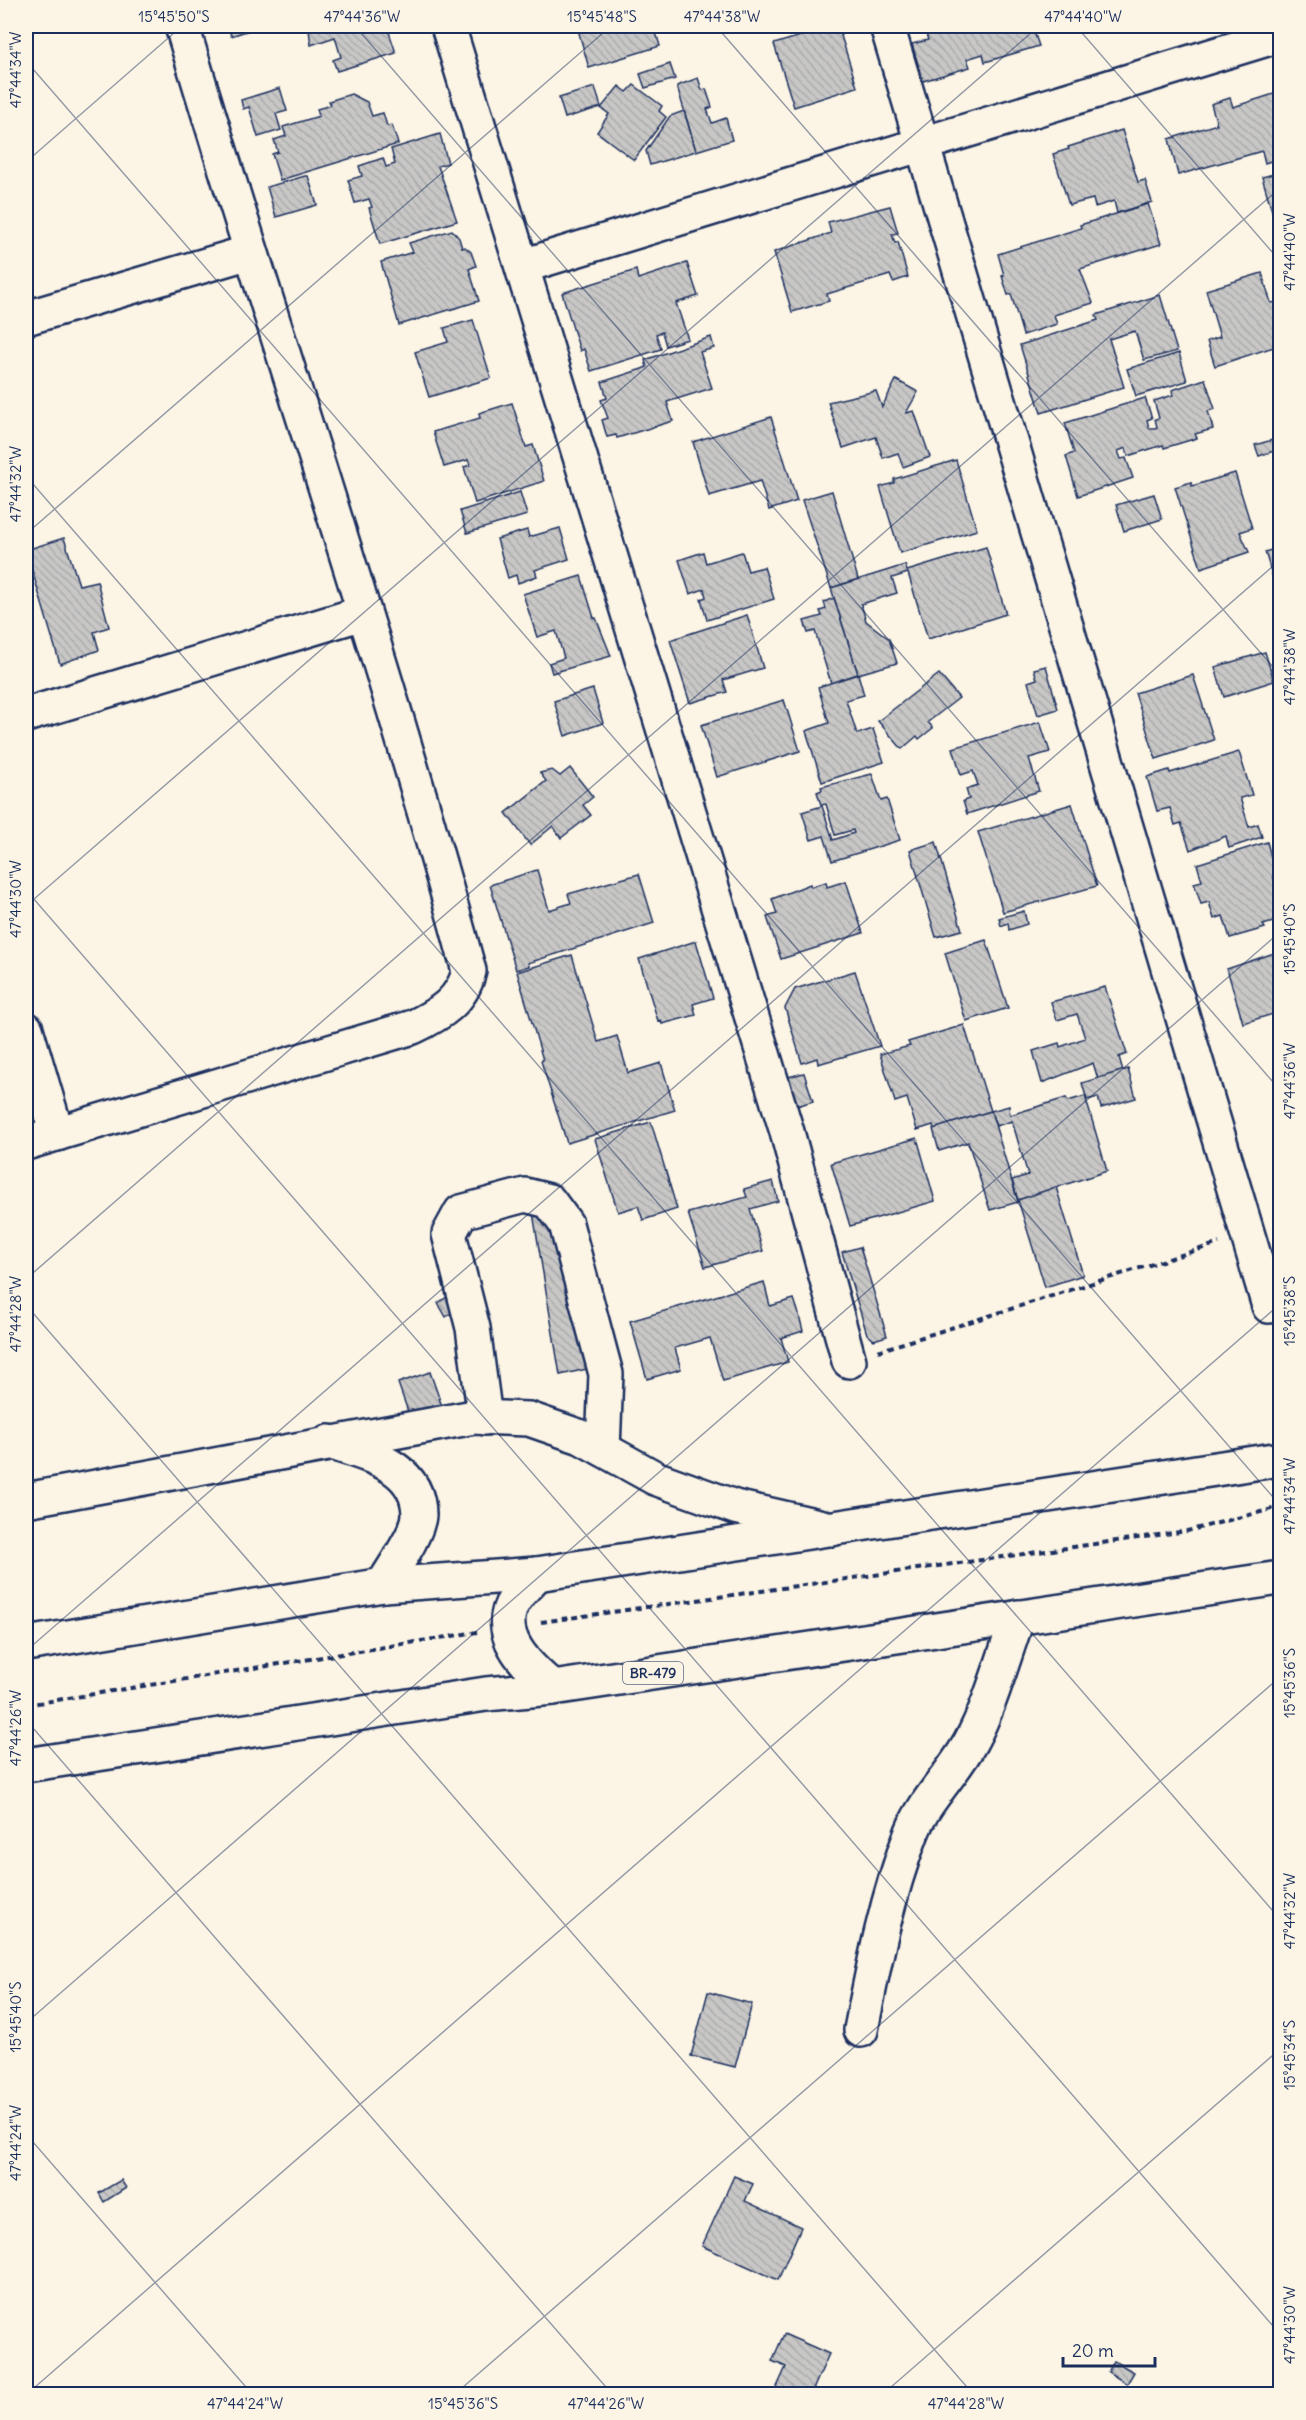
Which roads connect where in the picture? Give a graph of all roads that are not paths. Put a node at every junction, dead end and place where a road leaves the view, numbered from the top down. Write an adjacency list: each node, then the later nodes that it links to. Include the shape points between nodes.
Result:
1 (182, 26): 6 (street)
2 (448, 26): 7 (street)
3 (887, 26): 5 (street)
4 (1281, 35): 5 (street)
5 (923, 142): 7 (street); 14 (street)
6 (250, 252): 8 (street); 9 (street)
7 (524, 266): 15 (street, via 787,1132)
8 (26, 318)
9 (363, 613): 10 (street); 12 (street, via 430,828 469,971 466,984 445,1010 413,1027)
10 (26, 715)
11 (26, 1029): 12 (street)
12 (57, 1134): 13 (street)
13 (26, 1143)
14 (1269, 1306)
15 (849, 1361)
16 (485, 1418): 17 (street); 18 (street, via 529,1419); 18 (street, via 473,1328 449,1234 461,1212 525,1195 549,1201 566,1224 606,1374)
17 (329, 1442): 20 (street); 24 (street, via 400,1471 414,1492 419,1516)
18 (603, 1449): 21 (street, via 655,1478 735,1507)
19 (1281, 1459): 21 (street)
20 (26, 1500)
21 (836, 1529): 22 (street)
22 (537, 1574): 24 (street); 27 (street, via 514,1600 507,1627 516,1651)
23 (1281, 1578): 25 (street, BR-479)
24 (383, 1586): 26 (street)
25 (1018, 1617): 27 (street, BR-479); 29 (street, via 973,1738 913,1830 878,1945)
26 (26, 1644)
27 (553, 1688): 28 (street, BR-479, via 486,1694)
28 (26, 1765)
29 (861, 2030)

